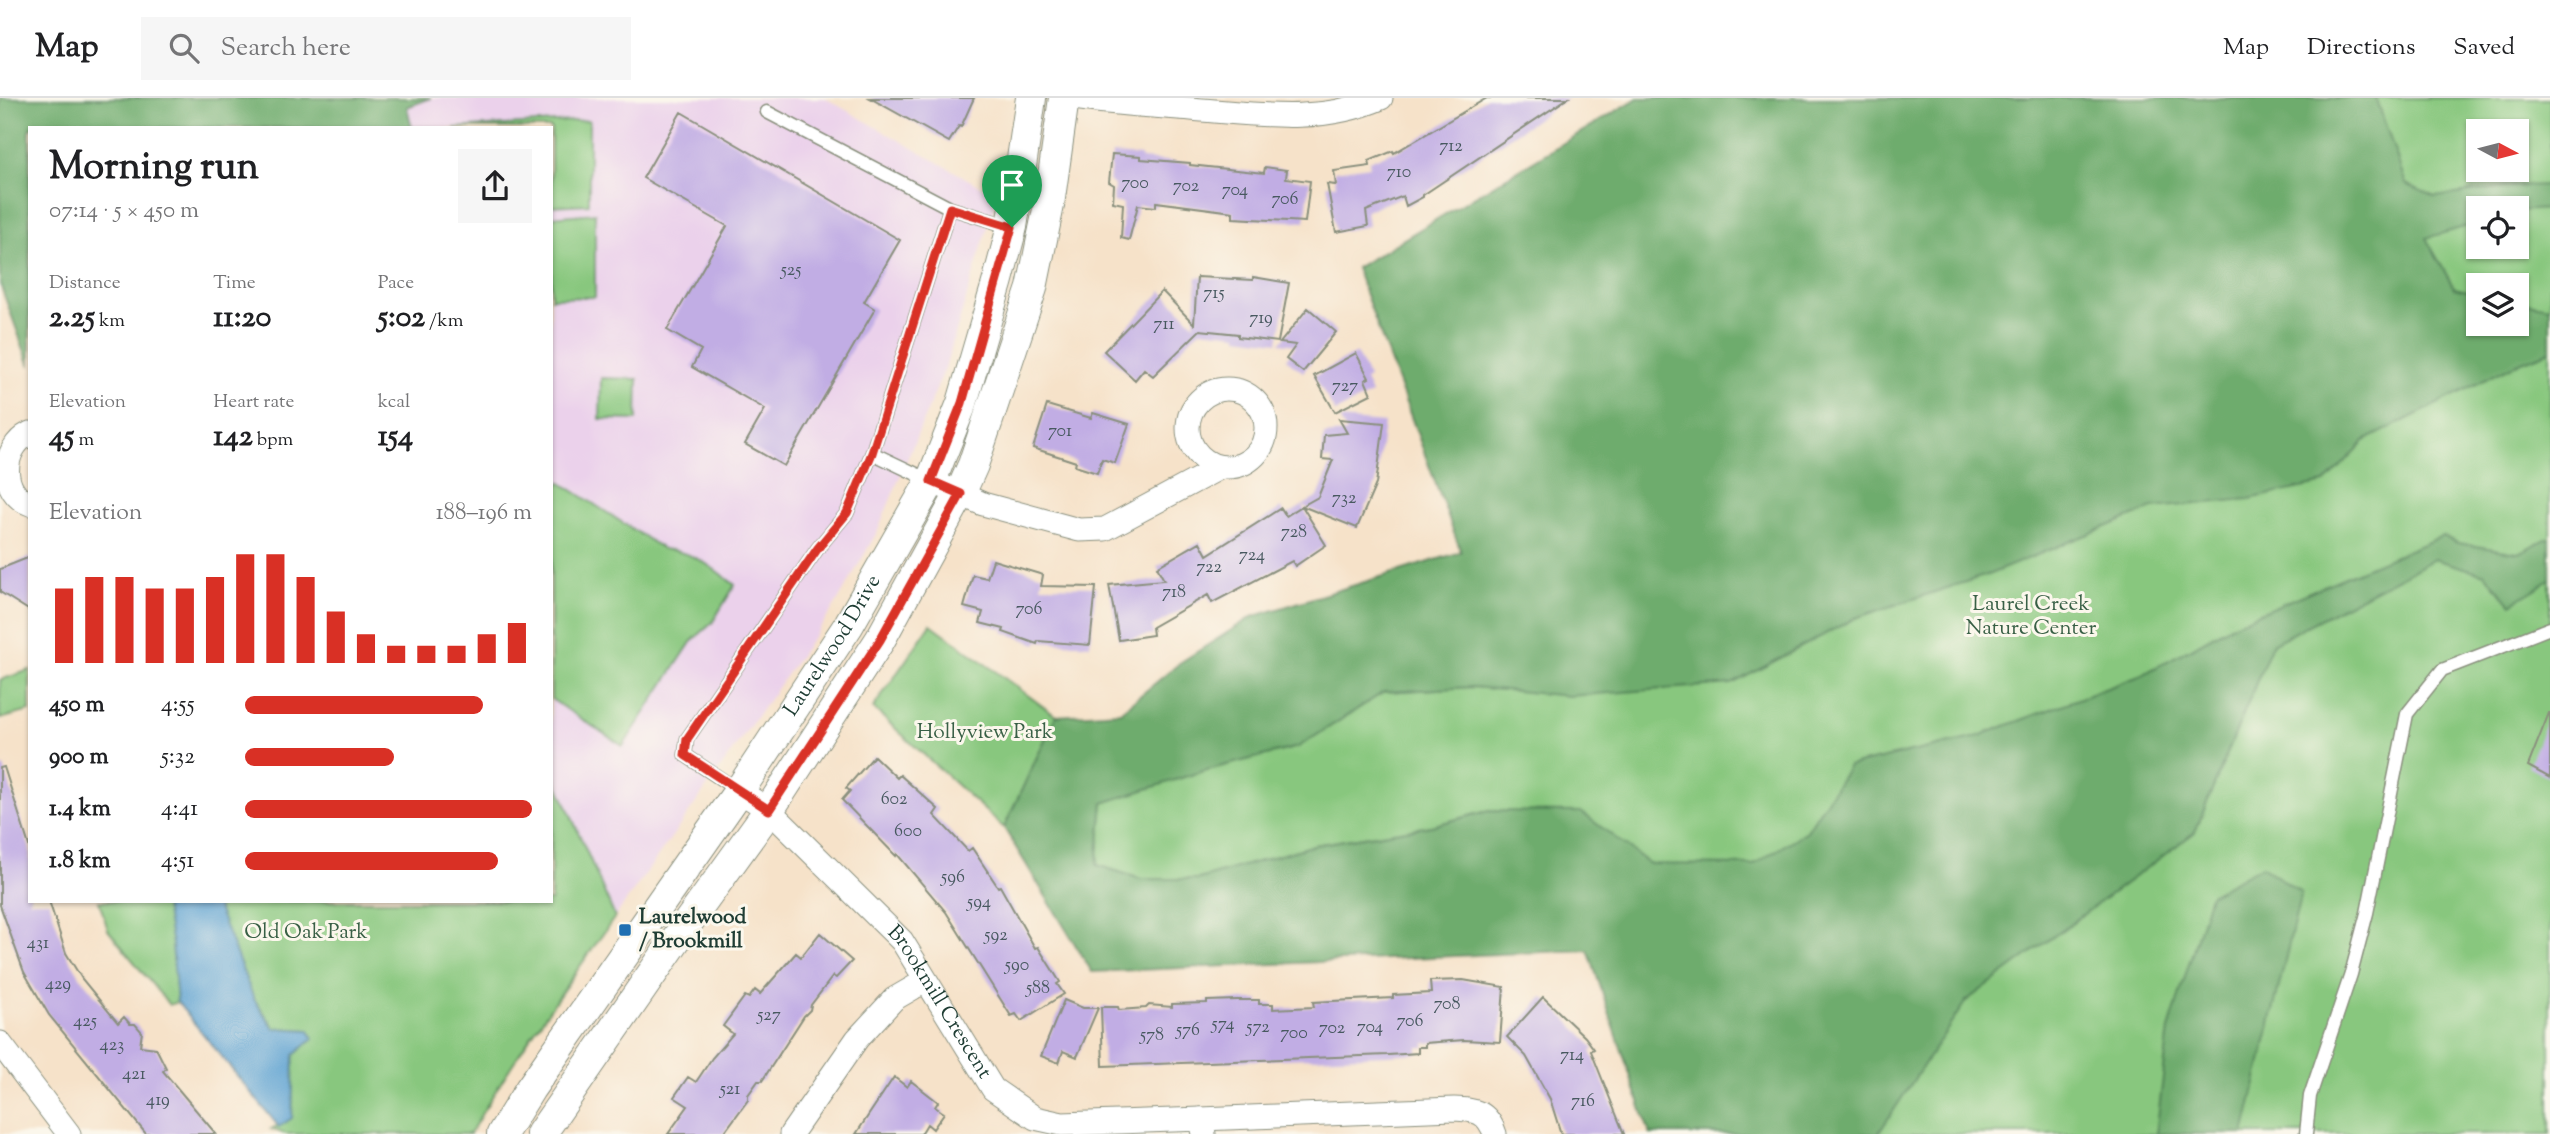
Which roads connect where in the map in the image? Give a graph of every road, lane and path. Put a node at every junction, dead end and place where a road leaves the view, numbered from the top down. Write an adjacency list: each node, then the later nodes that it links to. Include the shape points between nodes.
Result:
1 (1031, 98): 7 (street, Laurelwood Drive)
2 (1064, 98): 12 (street, Laurelwood Drive, via 1032,288)
3 (1073, 98): 4 (street, via 1279,116 1336,113)
4 (1381, 98)
5 (767, 112): 6 (lane)
6 (950, 208): 7 (lane); 9 (lane)
7 (1012, 227): 11 (street, Laurelwood Drive, via 962,403)
8 (28, 434): 13 (street, via 12,442 1,465)
9 (872, 453): 11 (lane); 15 (lane, via 847,513 687,739 685,755)
10 (1221, 467): 12 (street, via 1105,529 1079,530)
11 (931, 481): 12 (street); 15 (street, Laurelwood Drive, via 848,626)
12 (961, 494): 16 (street, Laurelwood Drive, via 880,640)
13 (14, 501)
14 (2550, 628): 25 (lane, via 2442,670 2407,714 2367,913 2310,1096)
15 (739, 791): 16 (street, Brookmill Crescent); 21 (street, Laurelwood Drive)
16 (769, 810): 17 (street, Brookmill Crescent, via 902,941); 22 (street, Laurelwood Drive)
17 (925, 981): 19 (street, Brookmill Crescent, via 992,1089 1035,1118 1062,1124); 23 (street, via 894,999 857,1039)
18 (0, 1043): 20 (street)
19 (1203, 1126): 24 (street, Brookmill Crescent, via 1476,1110 1491,1123)
20 (69, 1134)
21 (502, 1134)
22 (541, 1134)
23 (791, 1134)
24 (1495, 1134)
25 (2306, 1134)

